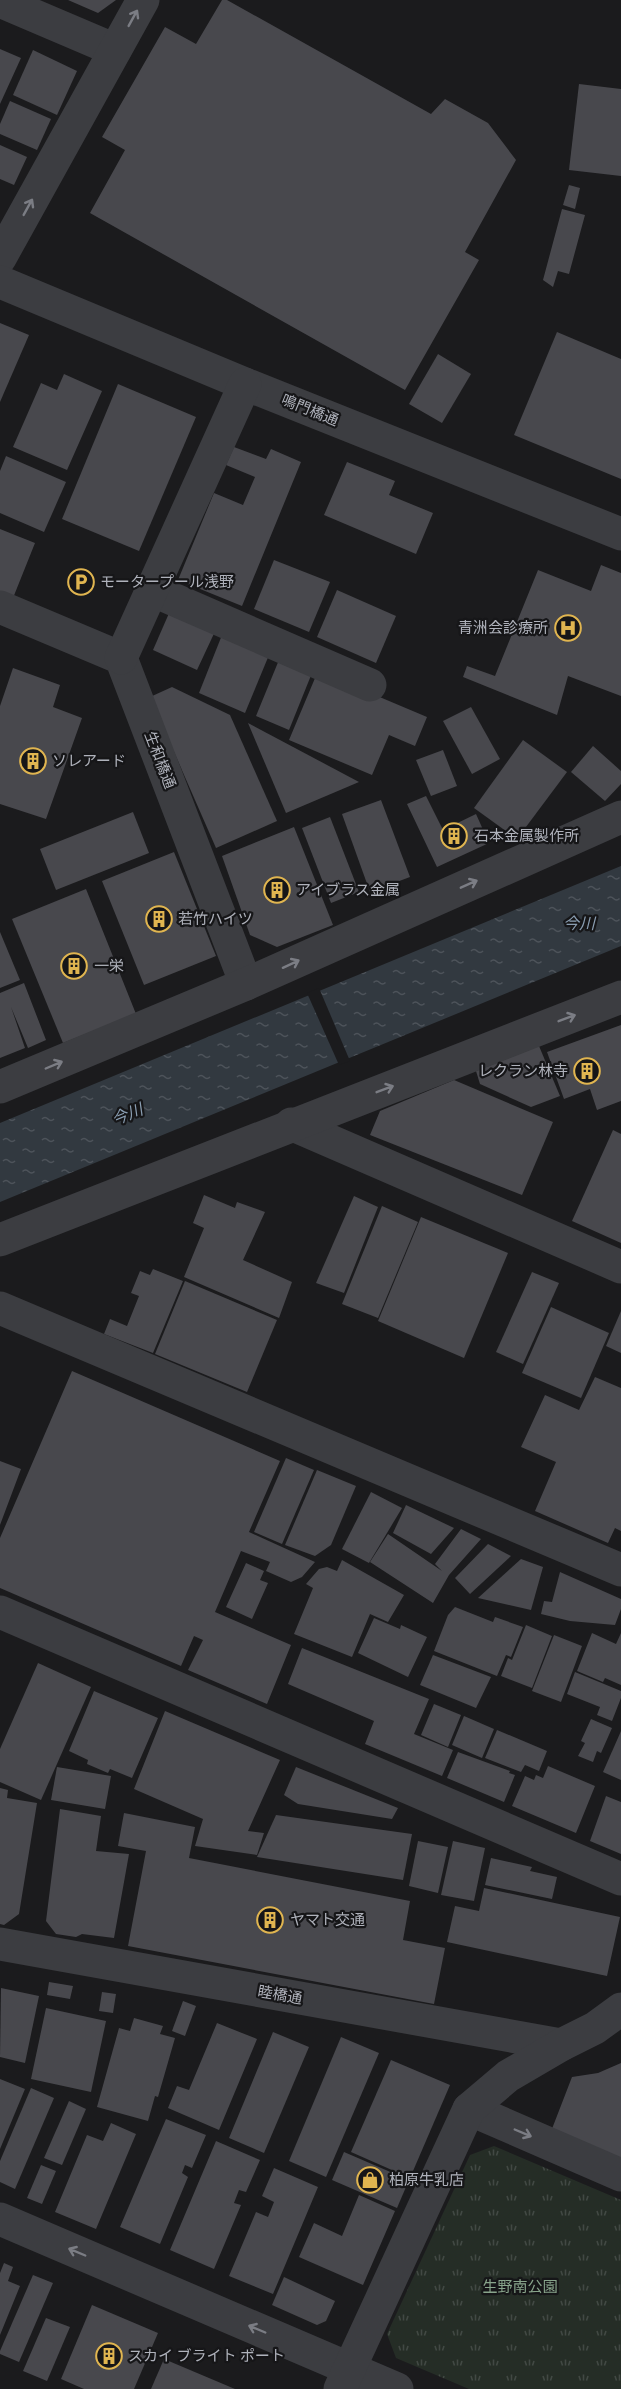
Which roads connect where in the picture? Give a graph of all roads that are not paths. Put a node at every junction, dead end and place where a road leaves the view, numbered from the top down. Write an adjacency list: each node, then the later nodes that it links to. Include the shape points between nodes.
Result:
1 (143, 0): 3 (street, one-way to 1)
2 (0, 1): 3 (street)
3 (115, 50): 4 (street, one-way to 3)
4 (0, 258)
5 (0, 282): 6 (street, 鳴門橋通)
6 (245, 384): 7 (street, 鳴門橋通); 8 (street)
7 (621, 534)
8 (152, 590): 10 (street); 11 (street)
9 (0, 607): 10 (street)
10 (121, 658): 13 (street, 生和橋通)
11 (370, 685)
12 (621, 817): 13 (street, one-way to 12)
13 (246, 984): 15 (street, one-way to 13)
14 (621, 997): 16 (street, one-way to 14)
15 (0, 1088)
16 (291, 1124): 17 (street); 18 (street)
17 (0, 1240)
18 (621, 1267)
19 (0, 1308): 20 (street)
20 (621, 1570)
21 (0, 1612): 22 (street)
22 (621, 1879)
23 (0, 1944): 25 (street, 睦橋通)
24 (621, 2009): 25 (street, via 596,2028)
25 (561, 2045): 26 (street, via 508,2076)
26 (469, 2109): 27 (street, one-way to 27); 29 (street)
27 (621, 2175)
28 (0, 2219): 29 (street, one-way to 28)
29 (344, 2379): 30 (street)
30 (398, 2389)

